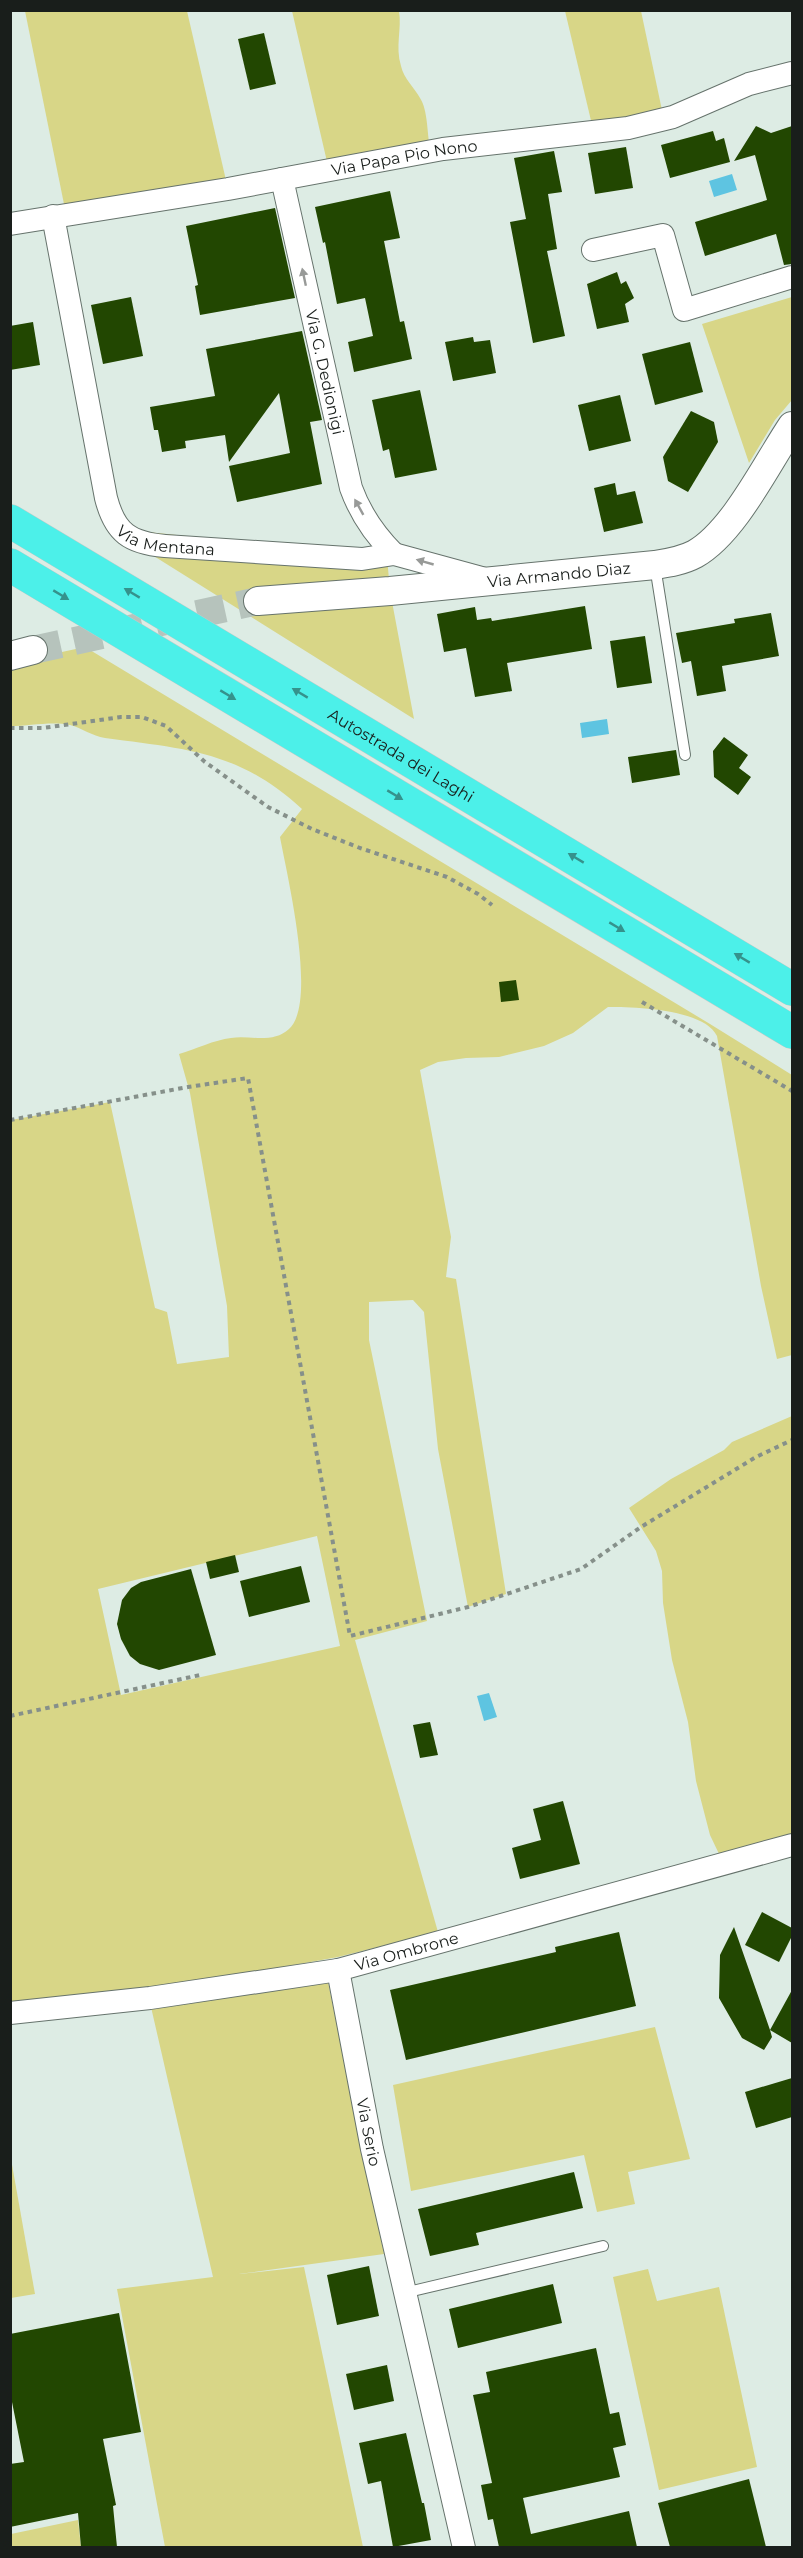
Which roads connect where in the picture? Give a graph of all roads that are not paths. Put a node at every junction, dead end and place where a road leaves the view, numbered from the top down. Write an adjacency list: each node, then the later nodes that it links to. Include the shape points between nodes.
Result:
1 (792, 73): 2 (street, Via Papa Pio Nono, via 749,84 673,117 628,128 443,149)
2 (282, 179): 3 (street, Via Papa Pio Nono); 9 (street, Via G. Dedionigi, one-way to 2, via 361,511 351,488)
3 (53, 216): 4 (street, Via Papa Pio Nono); 9 (street, Via Mentana, via 106,498 117,527 132,539 159,546 362,559)
4 (10, 224)
5 (594, 250): 6 (street, via 663,235 684,310)
6 (792, 277)
7 (792, 426): 11 (street, Via Armando Diaz, via 740,507 711,542 688,557)
8 (10, 521): 15 (highway, Autostrada dei Laghi, one-way to 8)
9 (394, 554): 12 (street, Via Mentana, one-way to 9)
10 (10, 565): 16 (highway, one-way to 16)
11 (655, 565): 12 (street, Via Armando Diaz); 14 (lane)
12 (496, 581): 13 (street, Via Armando Diaz)
13 (258, 601)
14 (685, 755)
15 (792, 989)
16 (792, 1032)
17 (792, 1845): 18 (street, Via Ombrone)
18 (338, 1970): 19 (street, Via Ombrone, via 150,1998); 21 (street, Via Serio)
19 (10, 2013)
20 (603, 2246): 21 (lane)
21 (404, 2293): 22 (street, Via Serio)
22 (464, 2547)

